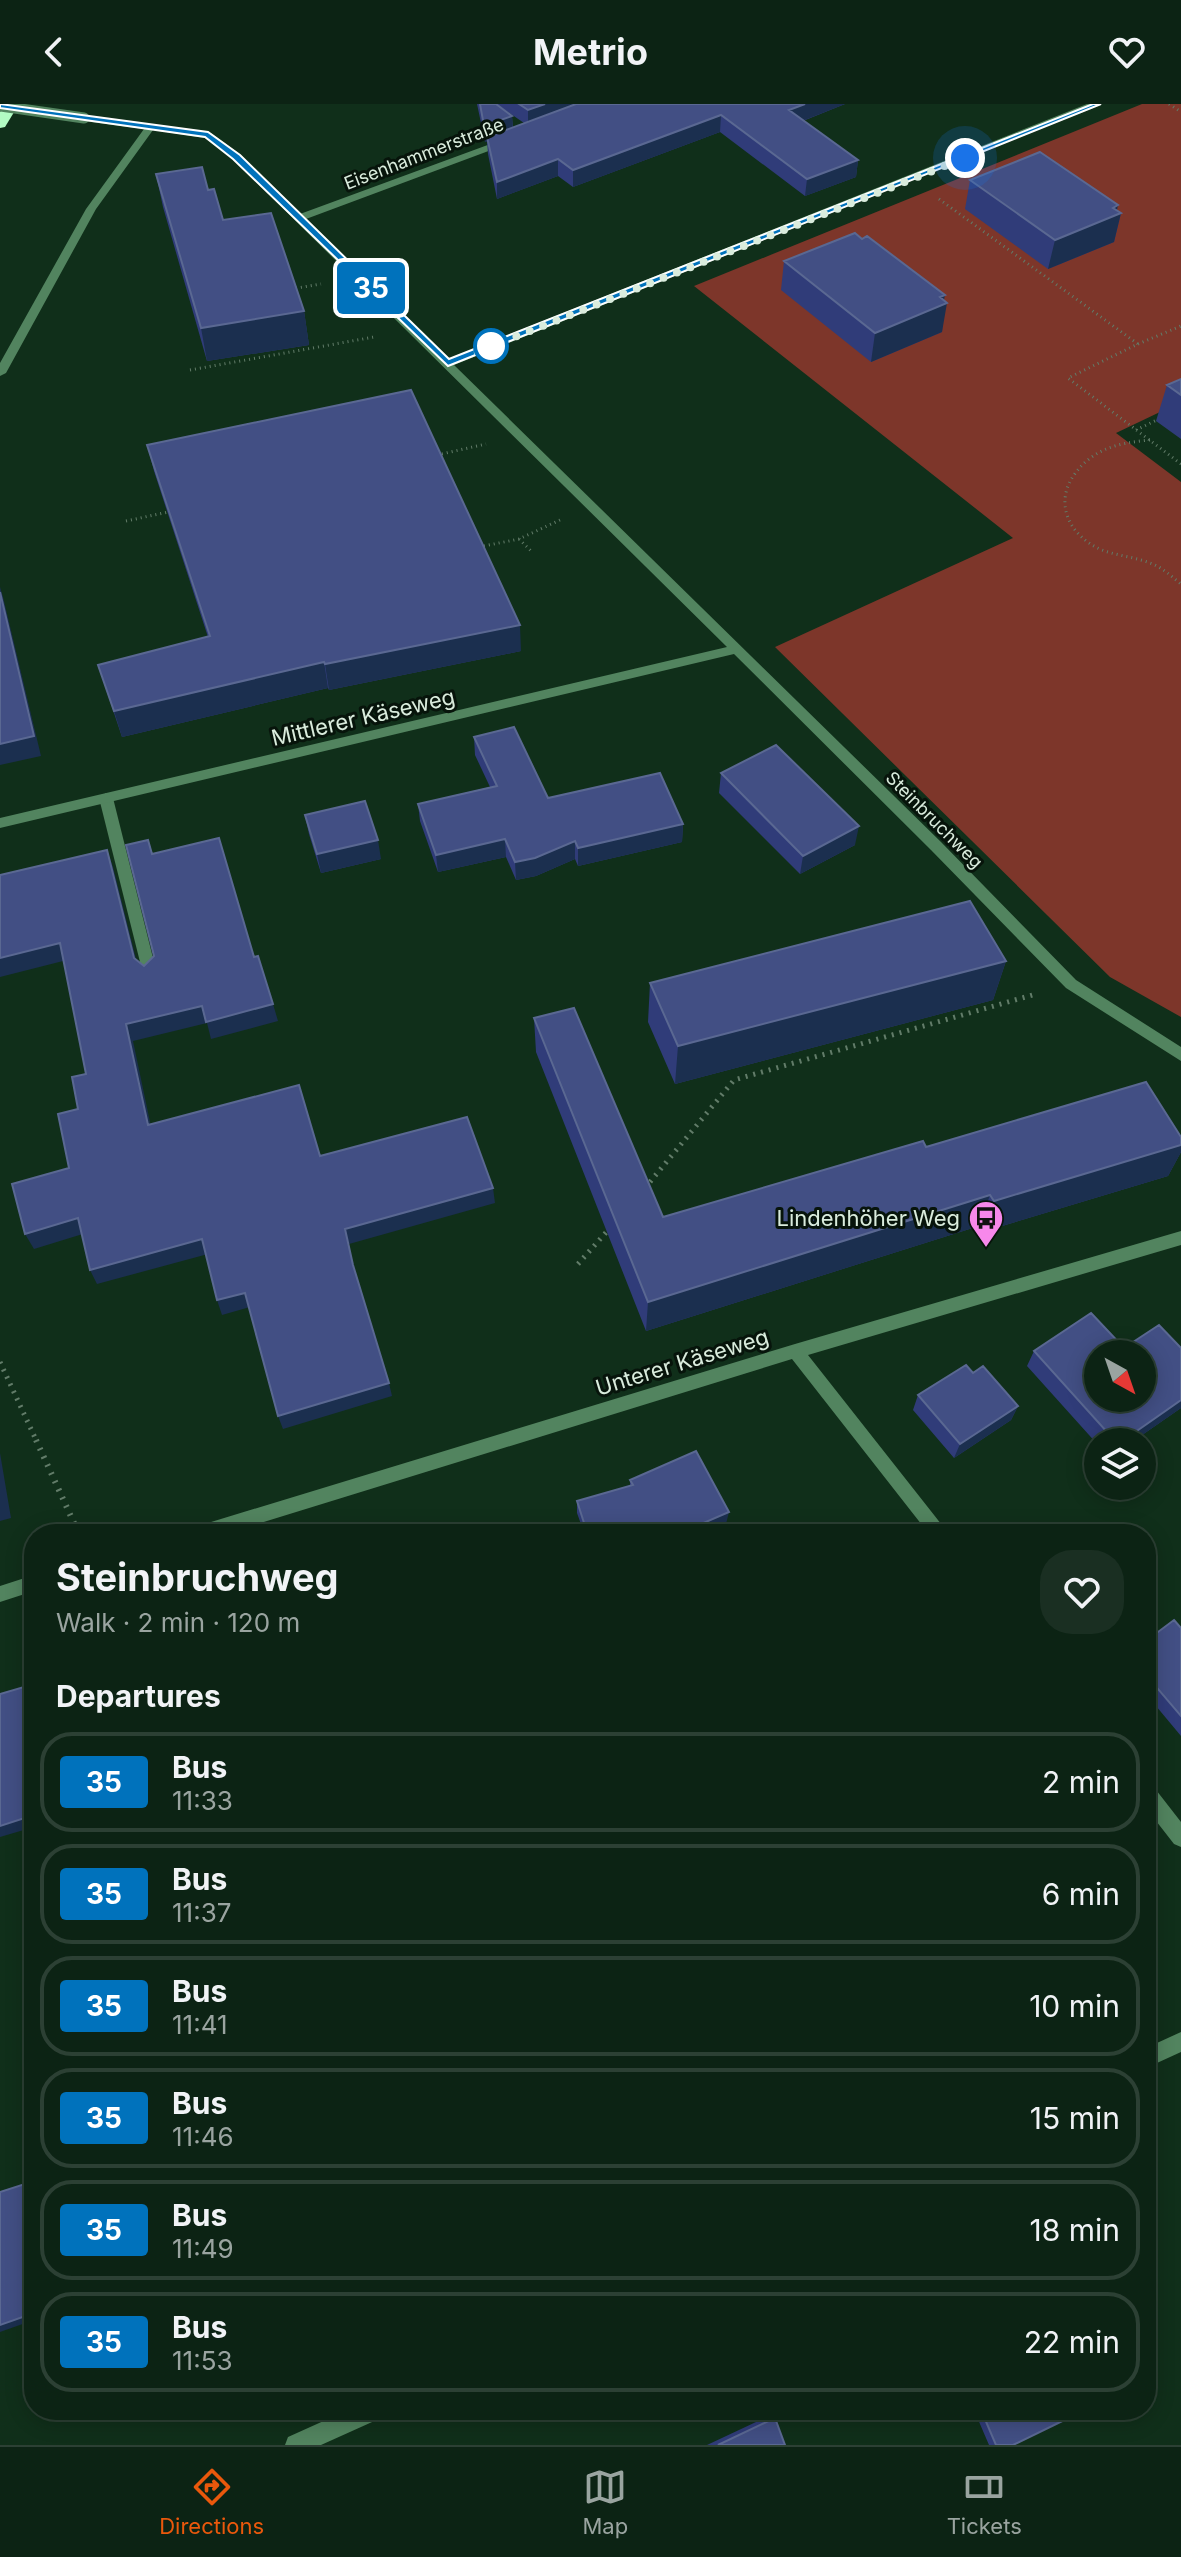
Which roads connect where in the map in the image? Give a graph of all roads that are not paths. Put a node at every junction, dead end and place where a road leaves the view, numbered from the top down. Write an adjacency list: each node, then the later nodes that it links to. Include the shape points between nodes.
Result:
1 (12, 104): 4 (highway)
2 (1096, 104): 8 (street)
3 (0, 106): 5 (street, Steinbruchweg, bridge)
4 (0, 124)
5 (150, 127): 7 (street, Steinbruchweg, via 208,135); 9 (street, via 91,209)
6 (512, 139): 7 (street, Eisenhammerstraße)
7 (298, 218): 8 (street, Steinbruchweg)
8 (448, 363): 10 (street, Steinbruchweg)
9 (0, 373)
10 (734, 650): 11 (street, Mittlerer Käseweg); 14 (street, Steinbruchweg, via 1071,984)
11 (106, 798): 12 (street, Mittlerer Käseweg); 13 (street)
12 (0, 823)
13 (150, 974)
14 (1181, 1055)
15 (1181, 1238): 16 (street, Unterer Käseweg)
16 (795, 1351): 17 (street, Unterer Käseweg); 18 (street)
17 (231, 1524)
18 (932, 1524)
19 (24, 1586): 20 (street)
20 (0, 1594)
21 (1156, 1806): 22 (street)
22 (1181, 1837)
23 (1181, 2042): 24 (street)
24 (1156, 2053)
25 (351, 2420): 26 (street)
26 (296, 2445)

